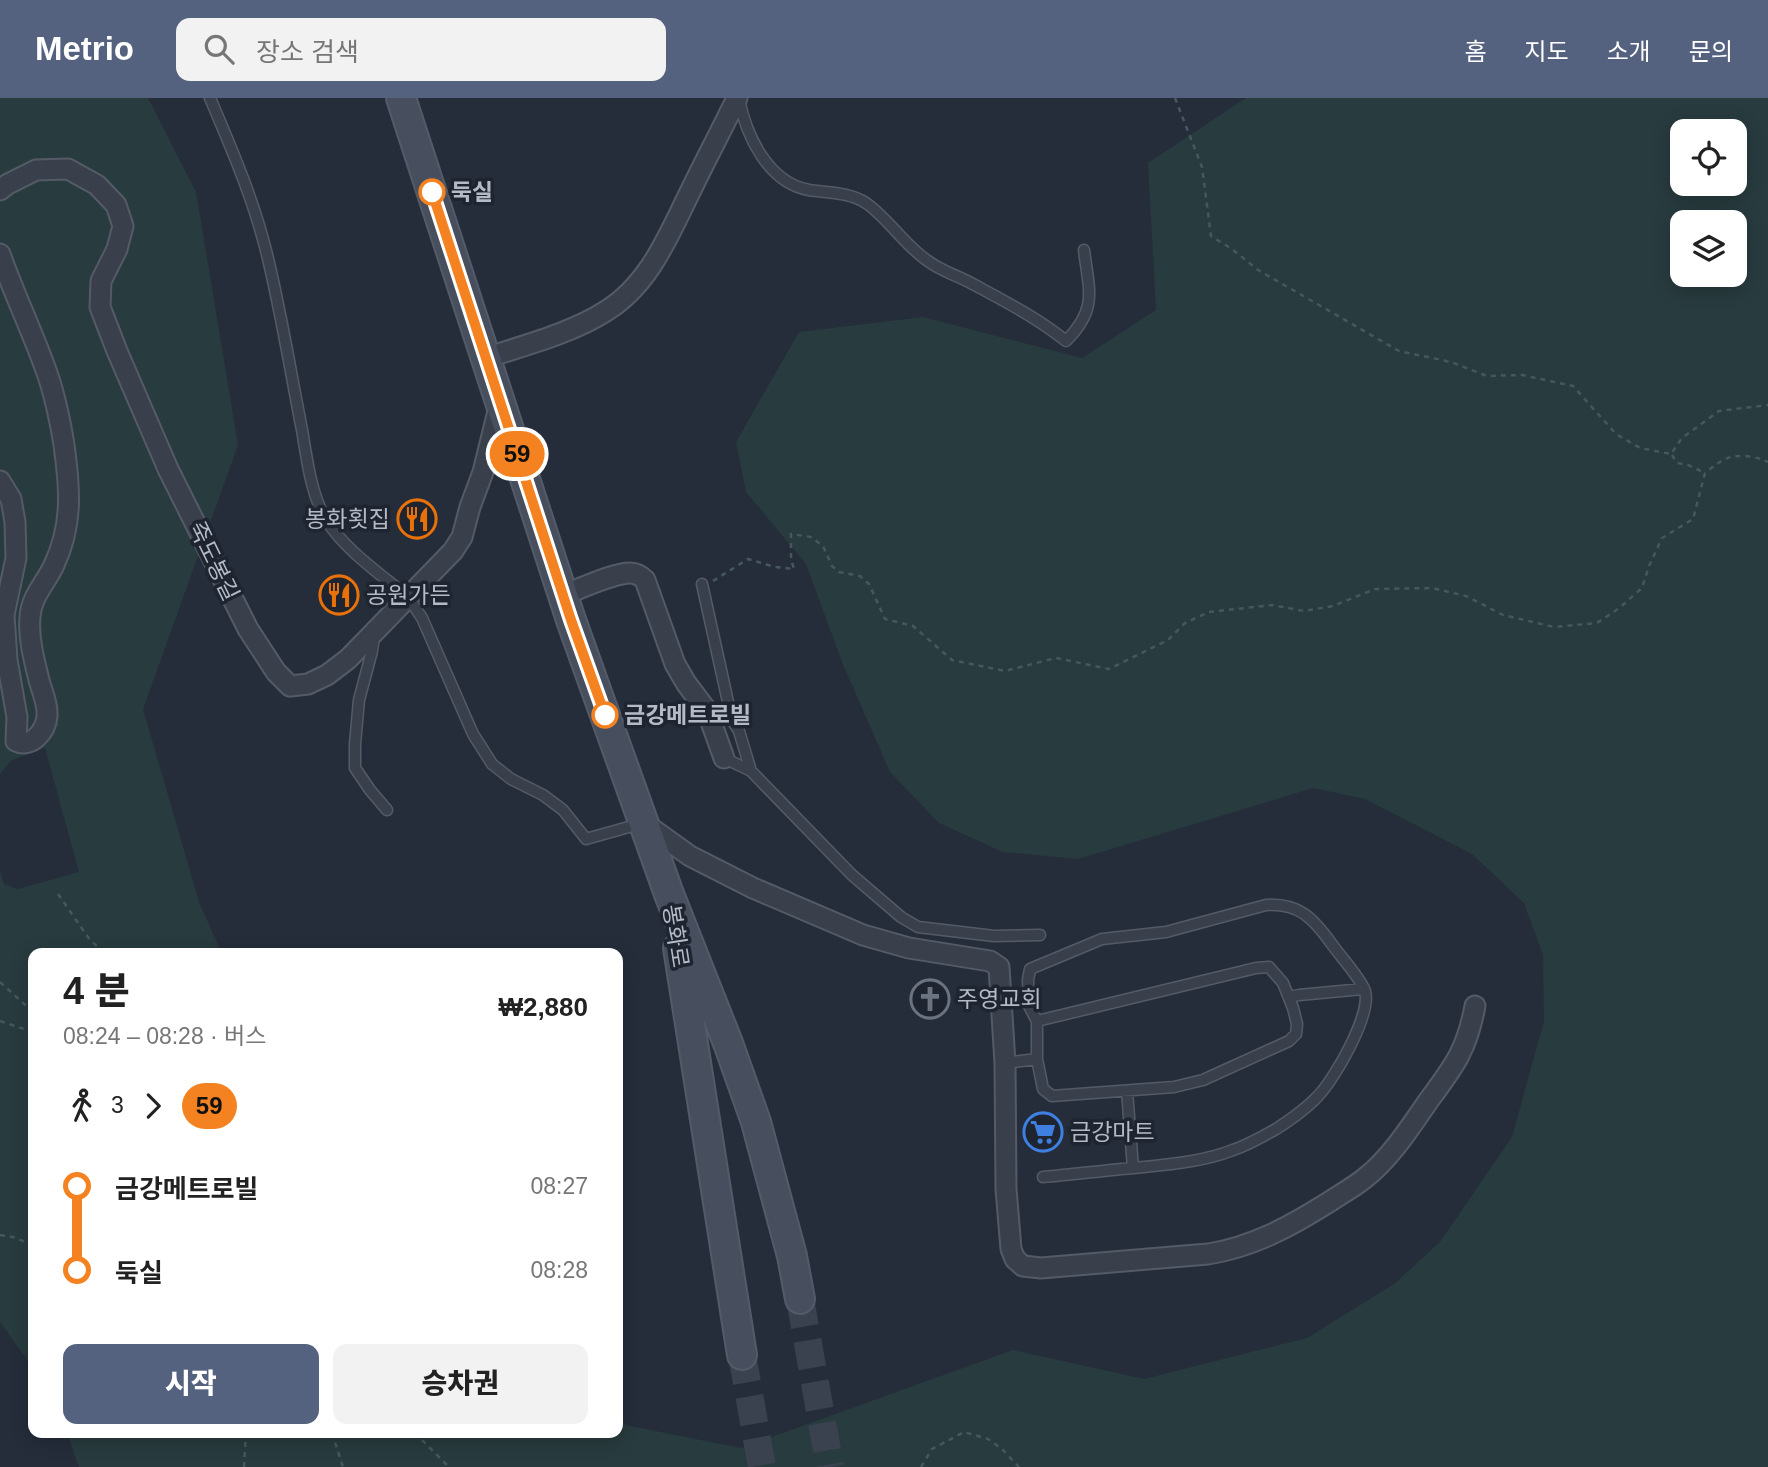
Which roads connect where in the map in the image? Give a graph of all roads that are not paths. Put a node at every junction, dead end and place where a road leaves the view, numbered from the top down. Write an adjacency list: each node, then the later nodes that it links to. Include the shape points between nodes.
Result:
1 (209, 98): 12 (lane, via 259,223 322,512 352,549)
2 (401, 98): 7 (main road)
3 (738, 98): 5 (lane, via 759,152 791,185 856,197 926,260 1018,307 1066,341 1080,327 1089,301); 7 (street, via 658,256 629,294 604,313 568,330)
4 (0, 190): 13 (street, 죽도봉길, via 36,170 68,169 97,185 116,205 123,226 101,281 100,307 168,469 248,629 276,671 290,686 309,684 348,659)
5 (1084, 250)
6 (0, 254): 9 (street, via 48,374 64,444 70,507 64,540 54,567 34,597 30,616 47,718 38,736 27,743 16,741 7,660 4,615 16,558 15,522)
7 (486, 358): 8 (main road)
8 (500, 402): 11 (main road); 12 (street, 죽도봉길, via 463,537)
9 (0, 481)
10 (702, 586): 15 (lane, via 732,720)
11 (563, 595): 14 (street, via 619,575 631,573 645,580 675,664 707,711); 17 (main road)
12 (408, 597): 13 (street, 죽도봉길); 17 (lane, via 492,764 563,810 586,839)
13 (374, 632): 16 (lane, via 359,700 355,768)
14 (724, 758): 15 (lane)
15 (751, 771): 19 (lane, via 852,874 918,928 994,936)
16 (387, 810)
17 (643, 823): 18 (main road); 25 (street, via 690,856 863,936 990,961 999,967)
18 (669, 894): 29 (main road, 봉화로, via 756,1122); 30 (main road, 봉화로)
19 (1040, 935)
20 (1363, 989): 21 (lane); 23 (lane, via 1303,912 1266,905 1166,932 1102,939 1030,969 1029,1006); 27 (lane, via 1363,1014 1350,1046 1335,1076 1305,1108 1231,1151)
21 (1289, 997): 23 (lane, via 1269,967 1256,968); 26 (lane, via 1297,1024 1289,1041 1203,1080)
22 (1475, 1006): 25 (street, via 1471,1030 1452,1070 1404,1136 1366,1177 1284,1230 1208,1254 1041,1268 1023,1266 1015,1259 1006,1189)
23 (1037, 1021): 24 (lane)
24 (1037, 1059): 25 (lane); 26 (lane, via 1043,1090 1052,1096)
25 (1005, 1063)
26 (1127, 1091): 27 (lane)
27 (1133, 1168): 28 (lane)
28 (1043, 1177)
29 (800, 1299)
30 (742, 1355)

